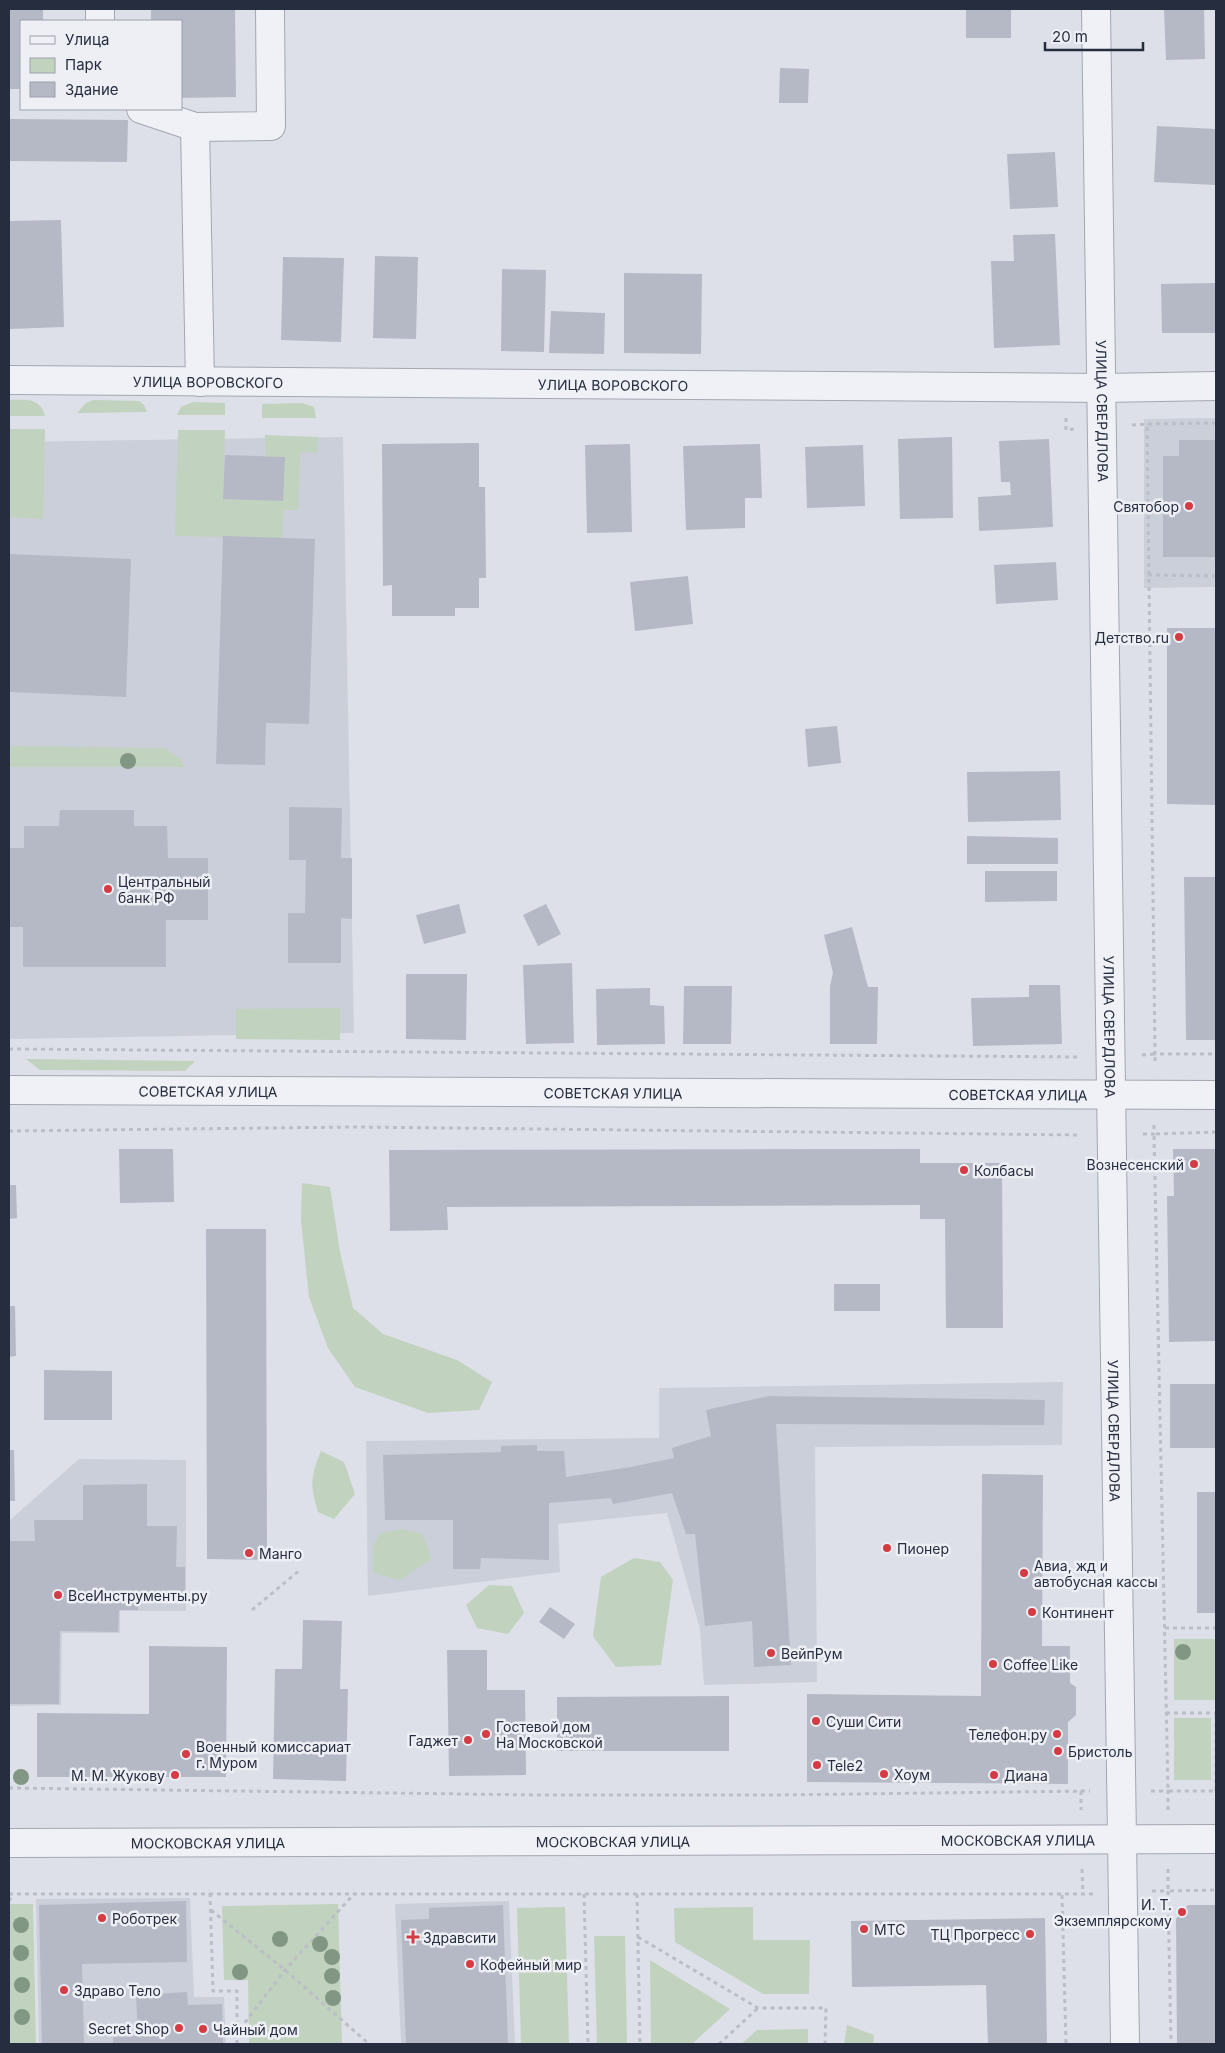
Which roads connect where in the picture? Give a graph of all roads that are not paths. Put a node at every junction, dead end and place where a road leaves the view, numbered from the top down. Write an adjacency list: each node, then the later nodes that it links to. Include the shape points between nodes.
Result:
1 (270, 9): 4 (street, via 271,126)
2 (1096, 9): 8 (street, УЛИЦА СВЕРДЛОВА)
3 (144, 110): 4 (street)
4 (195, 127): 6 (street)
5 (9, 380): 6 (street, УЛИЦА ВОРОВСКОГО)
6 (200, 382): 8 (street, УЛИЦА ВОРОВСКОГО)
7 (1216, 386): 8 (street, УЛИЦА ВОРОВСКОГО)
8 (1104, 388): 10 (street, УЛИЦА СВЕРДЛОВА)
9 (9, 1090): 10 (street, СОВЕТСКАЯ УЛИЦА)
10 (1110, 1095): 11 (street, СОВЕТСКАЯ УЛИЦА); 13 (street, УЛИЦА СВЕРДЛОВА)
11 (1216, 1095)
12 (1216, 1839): 13 (street, МОСКОВСКАЯ УЛИЦА)
13 (1120, 1840): 14 (street, МОСКОВСКАЯ УЛИЦА); 15 (street, УЛИЦА СВЕРДЛОВА)
14 (9, 1843)
15 (1125, 2044)

